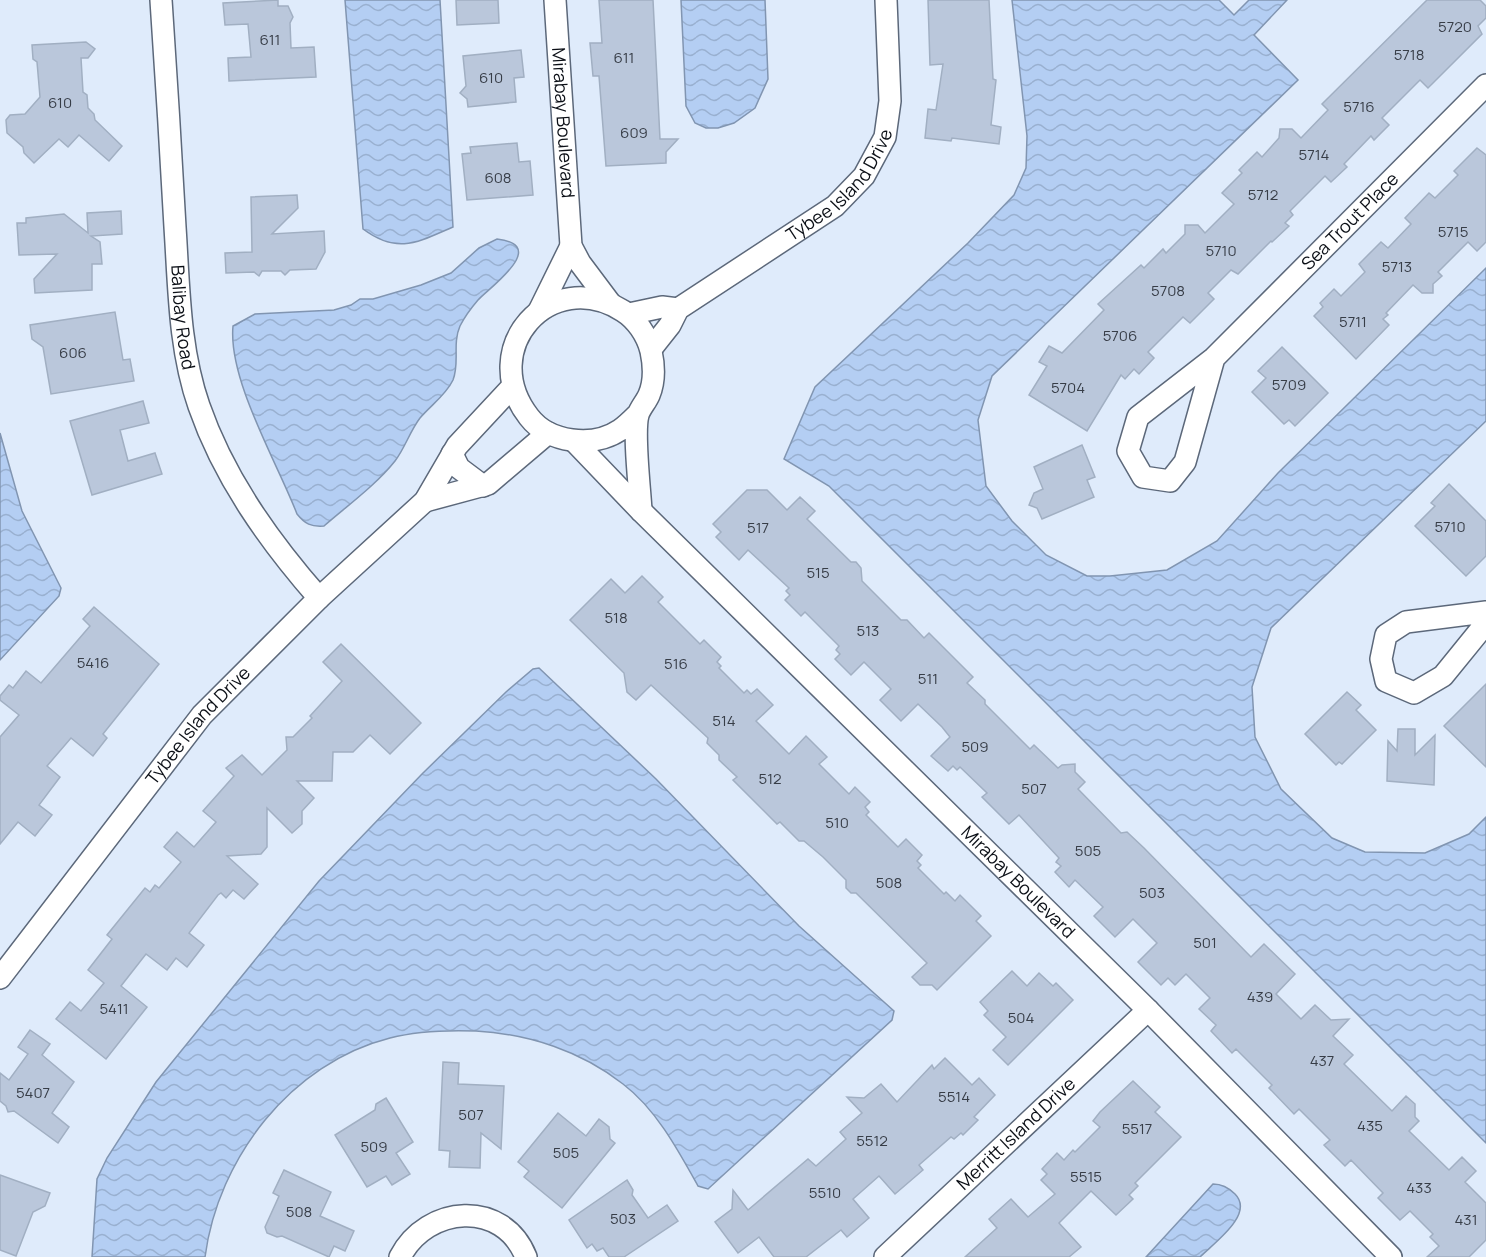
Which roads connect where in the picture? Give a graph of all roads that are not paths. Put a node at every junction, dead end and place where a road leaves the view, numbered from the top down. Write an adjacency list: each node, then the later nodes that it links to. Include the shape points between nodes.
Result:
1 (161, 0): 20 (street, Balibay Road, via 181,314 199,407 257,521)
2 (555, 0): 5 (street, Mirabay Boulevard)
3 (886, 0): 7 (street, Tybee Island Drive, via 890,101 885,137 864,176 835,206)
4 (1486, 85): 11 (street, Sea Trout Place)
5 (572, 246): 6 (street, Mirabay Boulevard); 8 (street, Mirabay Boulevard)
6 (610, 303): 8 (street, Mirabay Boulevard, via 586,297 561,300); 9 (street, Mirabay Boulevard)
7 (678, 309): 9 (street, via 662,307); 10 (street, Tybee Island Drive)
8 (539, 311): 12 (street, Mirabay Boulevard, via 524,326 514,345 510,365)
9 (629, 314): 10 (street, Mirabay Boulevard)
10 (651, 349): 13 (street, Mirabay Boulevard, via 654,372 649,395)
11 (1214, 358): 11 (street, Sea Trout Place, via 1138,417 1128,451 1143,477 1170,481 1185,462)
12 (512, 387): 14 (street, Mirabay Boulevard, via 526,413); 16 (street, Tybee Island Drive)
13 (638, 415): 15 (street, Mirabay Boulevard, via 620,431 598,440); 19 (street, Mirabay Boulevard)
14 (548, 433): 15 (street, Mirabay Boulevard); 17 (street, Tybee Island Drive)
15 (574, 441): 19 (street, Mirabay Boulevard)
16 (452, 454): 17 (street, via 459,468); 18 (street, Tybee Island Drive)
17 (483, 486): 18 (street, Tybee Island Drive)
18 (425, 501): 20 (street, Tybee Island Drive)
19 (641, 511): 24 (street, Mirabay Boulevard)
20 (319, 598): 23 (street, Tybee Island Drive, via 202,715)
21 (1486, 612): 22 (street, via 1406,622 1386,635 1381,660 1386,681 1414,693 1443,676)
22 (1486, 623)
23 (0, 978)
24 (1148, 1010): 27 (street, Merritt Island Drive); 28 (street, Mirabay Boulevard)
25 (400, 1257): 26 (street, via 408,1242 426,1226 447,1217 468,1215 490,1221 508,1232)
26 (526, 1257)
27 (885, 1257)
28 (1391, 1257)

